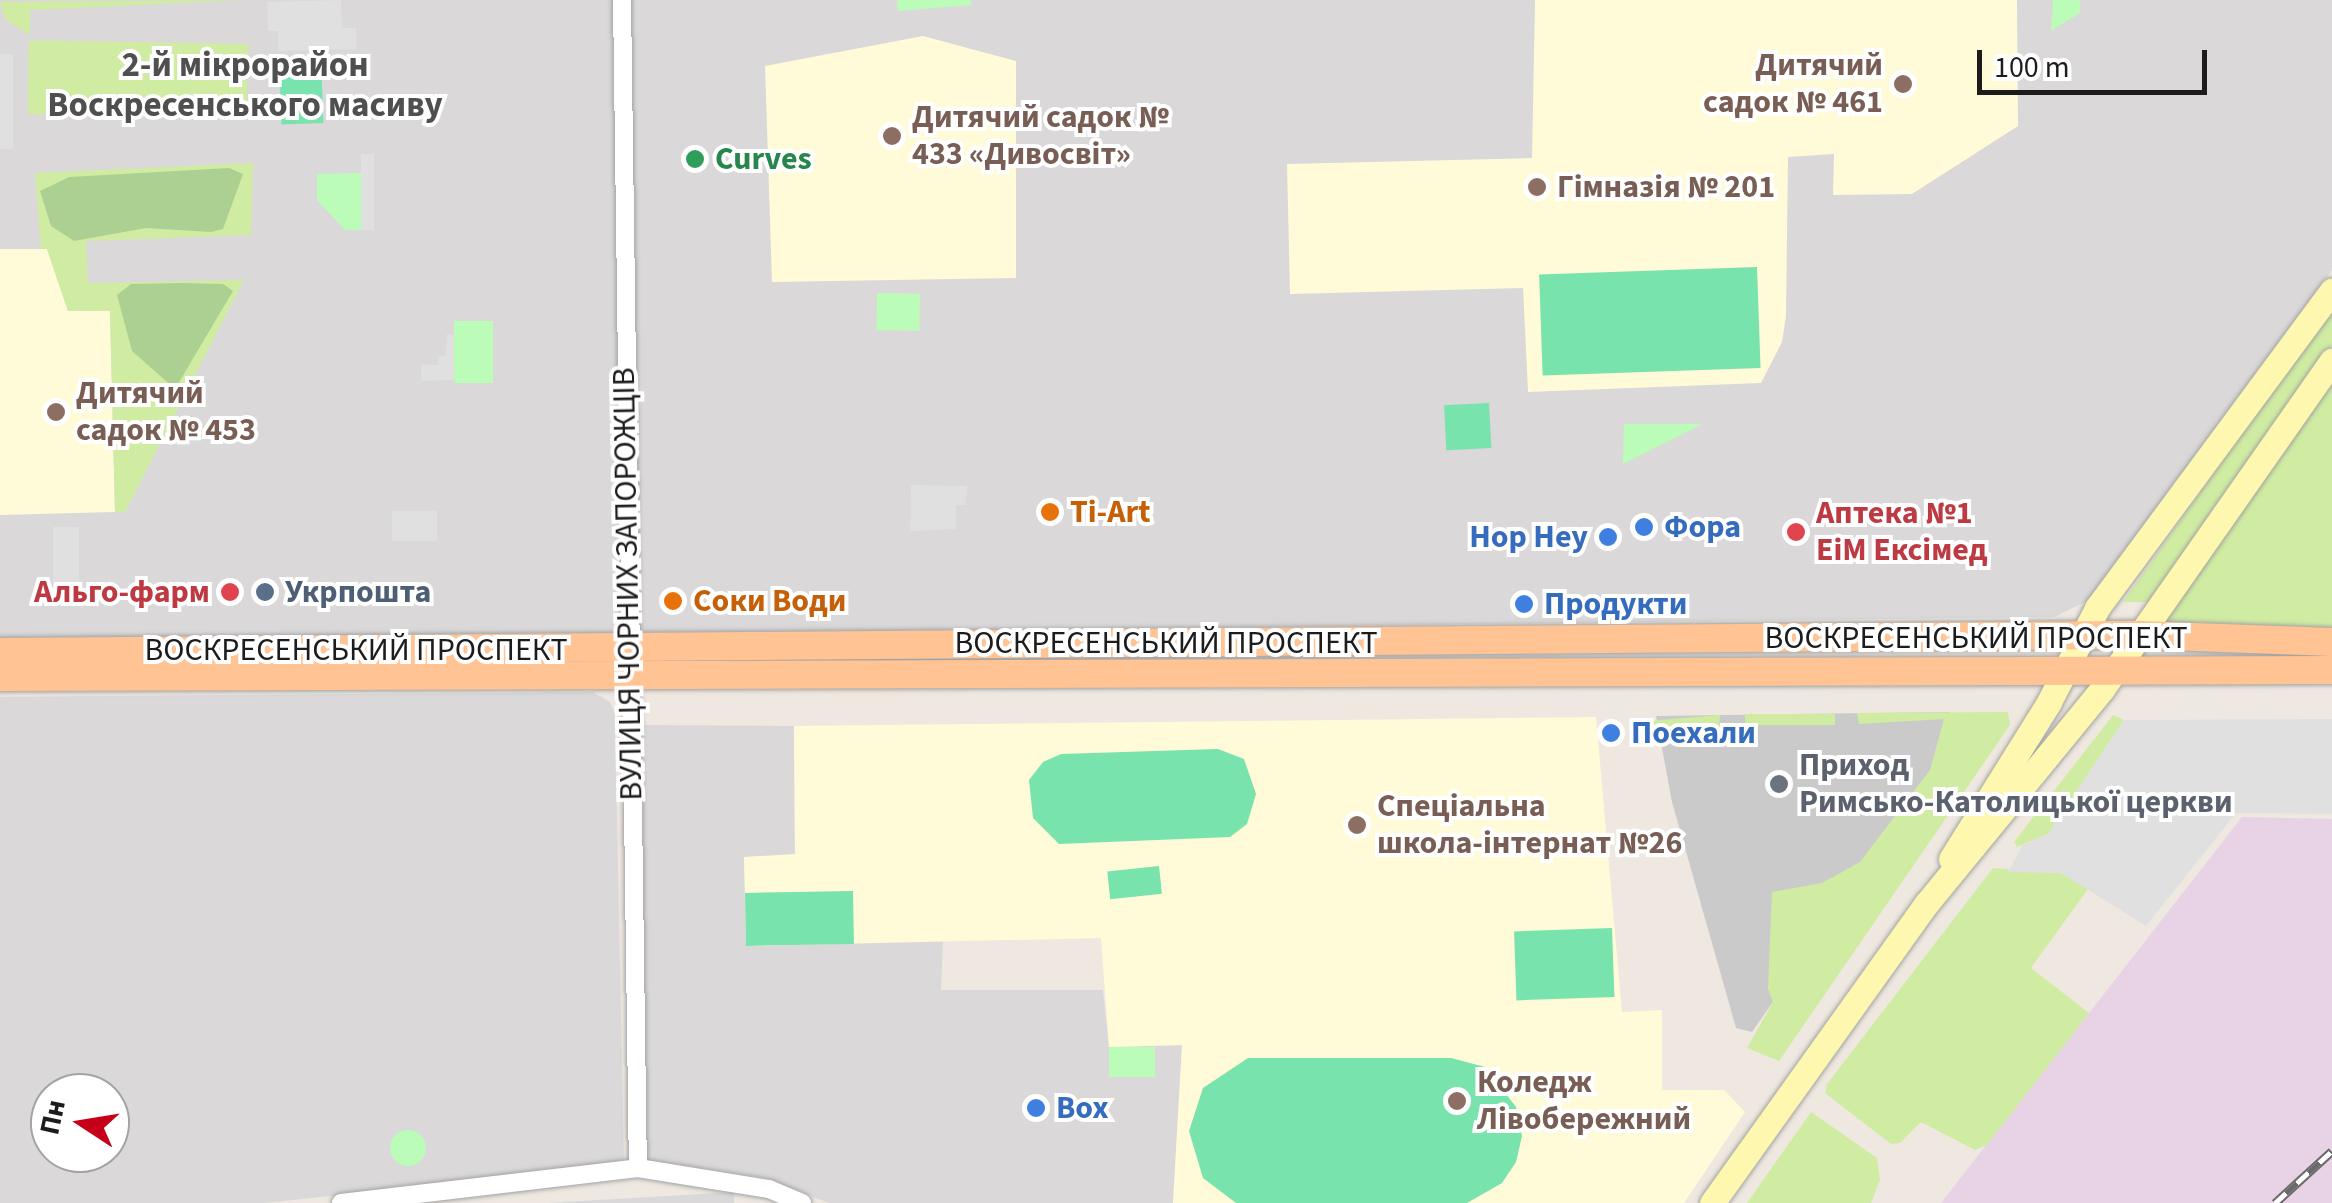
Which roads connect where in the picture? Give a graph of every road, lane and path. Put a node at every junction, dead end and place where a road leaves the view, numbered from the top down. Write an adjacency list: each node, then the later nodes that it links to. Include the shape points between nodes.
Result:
1 (622, 0): 7 (street, ВУЛИЦЯ ЧОРНИХ ЗАПОРОЖЦІВ)
2 (2332, 290): 5 (street)
3 (2332, 360): 4 (street)
4 (2140, 635): 5 (main road, ВОСКРЕСЕНСЬКИЙ ПРОСПЕКТ); 6 (main road, ВОСКРЕСЕНСЬКИЙ ПРОСПЕКТ); 10 (street)
5 (2080, 636): 7 (main road, ВОСКРЕСЕНСЬКИЙ ПРОСПЕКТ); 9 (street)
6 (2332, 642)
7 (628, 648): 8 (main road, ВОСКРЕСЕНСЬКИЙ ПРОСПЕКТ); 13 (street, ВУЛИЦЯ ЧОРНИХ ЗАПОРОЖЦІВ)
8 (0, 652)
9 (2066, 666): 10 (main road, ВОСКРЕСЕНСЬКИЙ ПРОСПЕКТ); 13 (main road, ВОСКРЕСЕНСЬКИЙ ПРОСПЕКТ); 14 (street)
10 (2119, 666): 11 (main road, ВОСКРЕСЕНСЬКИЙ ПРОСПЕКТ); 14 (street)
11 (2332, 670)
12 (0, 677): 13 (main road, ВОСКРЕСЕНСЬКИЙ ПРОСПЕКТ)
13 (629, 677): 15 (street, ВУЛИЦЯ ЧОРНИХ ЗАПОРОЖЦІВ)
14 (1927, 903): 18 (street)
15 (638, 1168): 16 (street); 17 (street, via 769,1188)
16 (342, 1203)
17 (802, 1203)
18 (1712, 1203)

